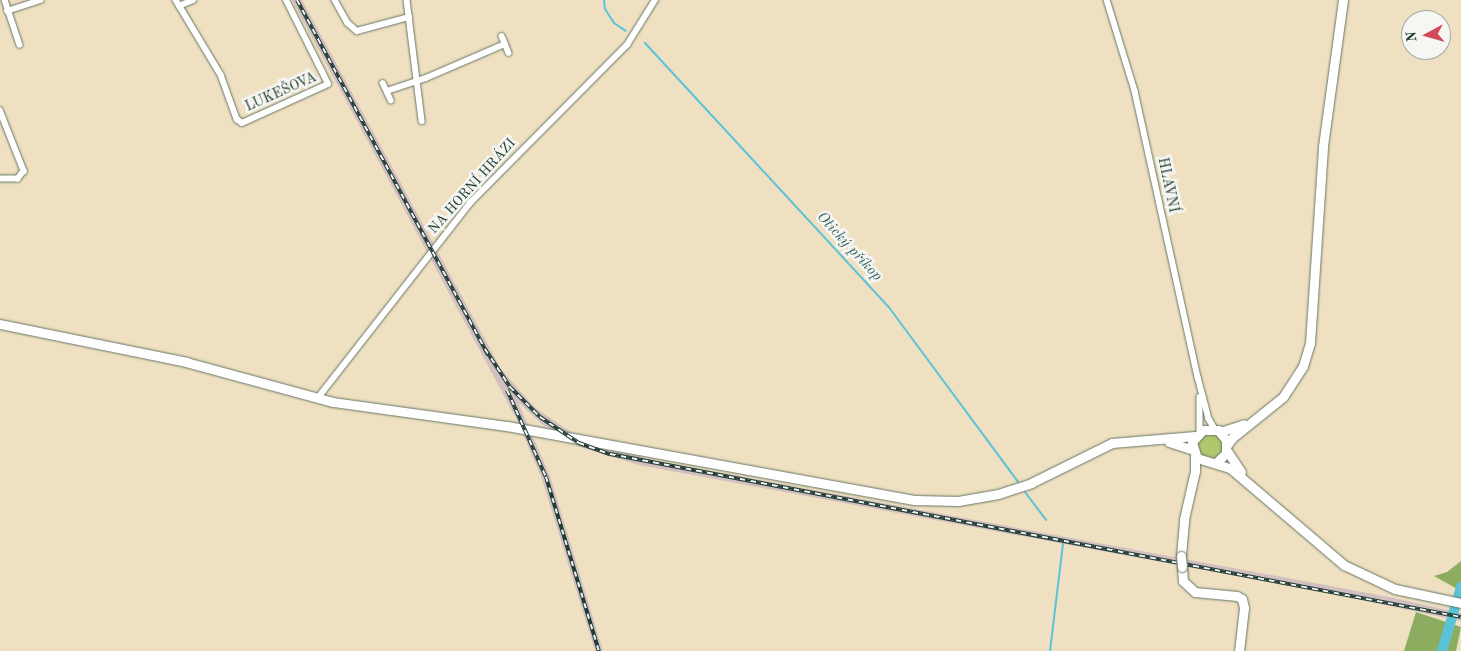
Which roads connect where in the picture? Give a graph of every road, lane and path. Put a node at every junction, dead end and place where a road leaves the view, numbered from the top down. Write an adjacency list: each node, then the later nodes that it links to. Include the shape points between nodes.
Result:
1 (5, 0): 11 (street)
2 (40, 0): 11 (street)
3 (193, 0): 10 (street)
4 (286, 0): 10 (street, LUKEŠOVA, via 328,84 240,122 221,75)
5 (335, 0): 12 (street, via 348,23 357,31)
6 (407, 0): 12 (street)
7 (655, 0): 26 (street, NA HORNÍ HRÁZI, via 627,45 470,203)
8 (1107, 0): 25 (street, HLAVNÍ, via 1134,91)
9 (1343, 0): 27 (main road, via 1323,146 1312,336 1295,380 1280,401)
10 (177, 3)
11 (7, 11): 15 (street)
12 (409, 17): 17 (street)
13 (502, 36): 14 (street)
14 (505, 44): 16 (street); 17 (street)
15 (20, 45)
16 (509, 53)
17 (417, 81): 19 (street); 22 (street)
18 (383, 83): 19 (street)
19 (386, 90): 20 (street)
20 (391, 100)
21 (0, 110): 23 (street, via 24,171 18,179)
22 (422, 121)
23 (0, 178)
24 (0, 324): 26 (main road, via 186,362)
25 (1198, 377): 28 (street, HLAVNÍ, via 1209,419); 29 (street, HLAVNÍ)
26 (317, 399): 30 (main road, via 508,426 929,501 958,501 998,494 1031,482 1112,443)
27 (1262, 416): 28 (main road); 31 (main road, via 1232,438)
28 (1218, 430): 29 (main road); 31 (main road)
29 (1198, 433): 30 (main road); 32 (main road)
30 (1146, 438): 32 (main road, via 1176,443)
31 (1227, 448): 33 (main road); 35 (main road)
32 (1194, 453): 33 (main road); 34 (main road)
33 (1213, 463): 34 (main road, via 1199,472); 35 (main road, via 1227,466)
34 (1192, 484): 37 (main road, bridge, via 1184,519 1183,581 1195,592 1242,599 1244,608)
35 (1256, 489): 36 (main road, via 1316,545 1348,568 1383,585)
36 (1461, 603)
37 (1239, 651)

